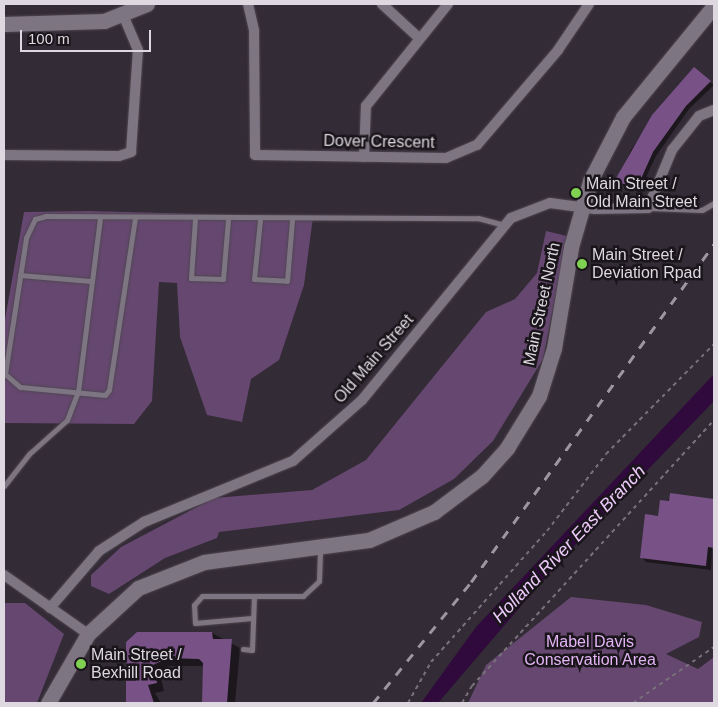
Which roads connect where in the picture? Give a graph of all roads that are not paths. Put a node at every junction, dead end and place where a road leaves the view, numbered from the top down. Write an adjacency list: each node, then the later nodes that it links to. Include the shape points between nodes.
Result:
1 (147, 4): 7 (main road)
2 (248, 4): 12 (street, Dover Crescent, via 254,31 255,155)
3 (382, 4): 9 (street)
4 (448, 4): 9 (street)
5 (714, 6): 14 (main road, Main Street North, via 623,118 590,181)
6 (591, 8): 12 (street, Dover Crescent, via 476,145 446,158)
7 (123, 14): 8 (main road, via 104,21); 11 (street, via 138,50 131,152 119,156)
8 (4, 24)
9 (419, 38): 12 (street, via 366,106)
10 (714, 110): 15 (street, via 699,116 672,150)
11 (4, 155)
12 (364, 157)
13 (714, 204): 15 (lane, via 702,210)
14 (582, 208): 15 (street, Old Main Street); 22 (street, Old Main Street, via 550,203); 27 (main road, Main Street North, via 552,356 539,396 507,448 460,495 434,512 370,540)
15 (648, 208)
16 (100, 217): 17 (lane); 23 (lane, via 35,219 26,238); 24 (lane)
17 (135, 218): 18 (lane); 25 (lane, via 111,384 105,394)
18 (196, 219): 19 (lane); 19 (lane, via 191,278 223,279)
19 (228, 219): 20 (lane)
20 (260, 220): 21 (lane); 21 (lane, via 254,279 287,281)
21 (292, 220): 22 (lane, via 478,218)
22 (504, 225): 30 (street, Old Main Street, via 362,400 293,461 144,522 99,551)
23 (20, 275): 24 (lane); 25 (lane, via 5,374 20,387)
24 (92, 281): 25 (lane)
25 (78, 392): 26 (lane, via 67,420 29,454)
26 (4, 486)
27 (320, 547): 29 (lane, via 319,581 311,592); 32 (main road, Main Street North, via 204,562 138,588)
28 (4, 576): 30 (street)
29 (254, 596): 31 (lane); 31 (lane, via 202,596 194,605 193,616 195,623)
30 (50, 608): 32 (street)
31 (252, 618): 33 (lane, via 252,650)
32 (88, 634): 34 (main road, Main Street North)
33 (243, 649)
34 (48, 703)

